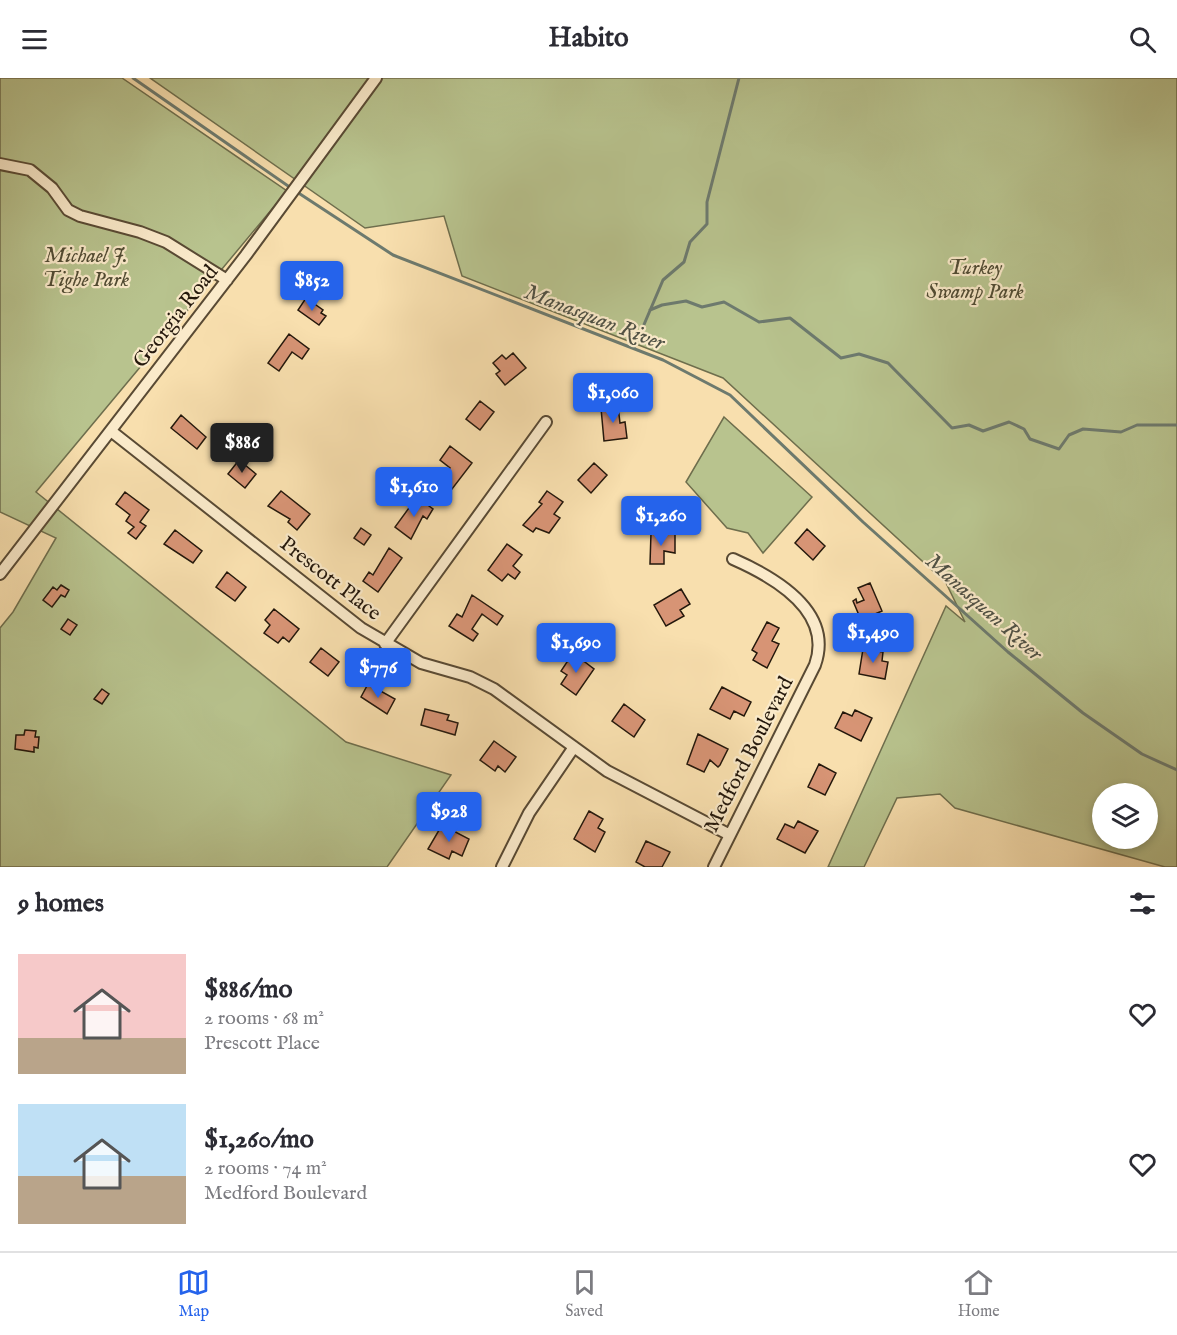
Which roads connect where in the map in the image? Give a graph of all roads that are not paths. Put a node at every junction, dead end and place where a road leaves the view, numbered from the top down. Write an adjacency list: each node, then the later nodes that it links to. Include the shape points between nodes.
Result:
1 (376, 78): 3 (street, Georgia Road)
2 (0, 164): 3 (street, via 30,170 52,188 68,210 166,243)
3 (227, 280): 5 (street, Georgia Road)
4 (546, 422): 8 (street)
5 (111, 431): 7 (street, Georgia Road); 8 (street, Prescott Place)
6 (733, 559): 10 (street, Medford Boulevard, via 767,574 791,595 809,612 820,640 816,665)
7 (0, 574)
8 (386, 644): 9 (street, Prescott Place, via 421,663 479,680)
9 (574, 747): 10 (street, Prescott Place, via 618,778); 11 (street, via 528,813)
10 (730, 835): 12 (street, Medford Boulevard)
11 (502, 867)
12 (714, 867)

